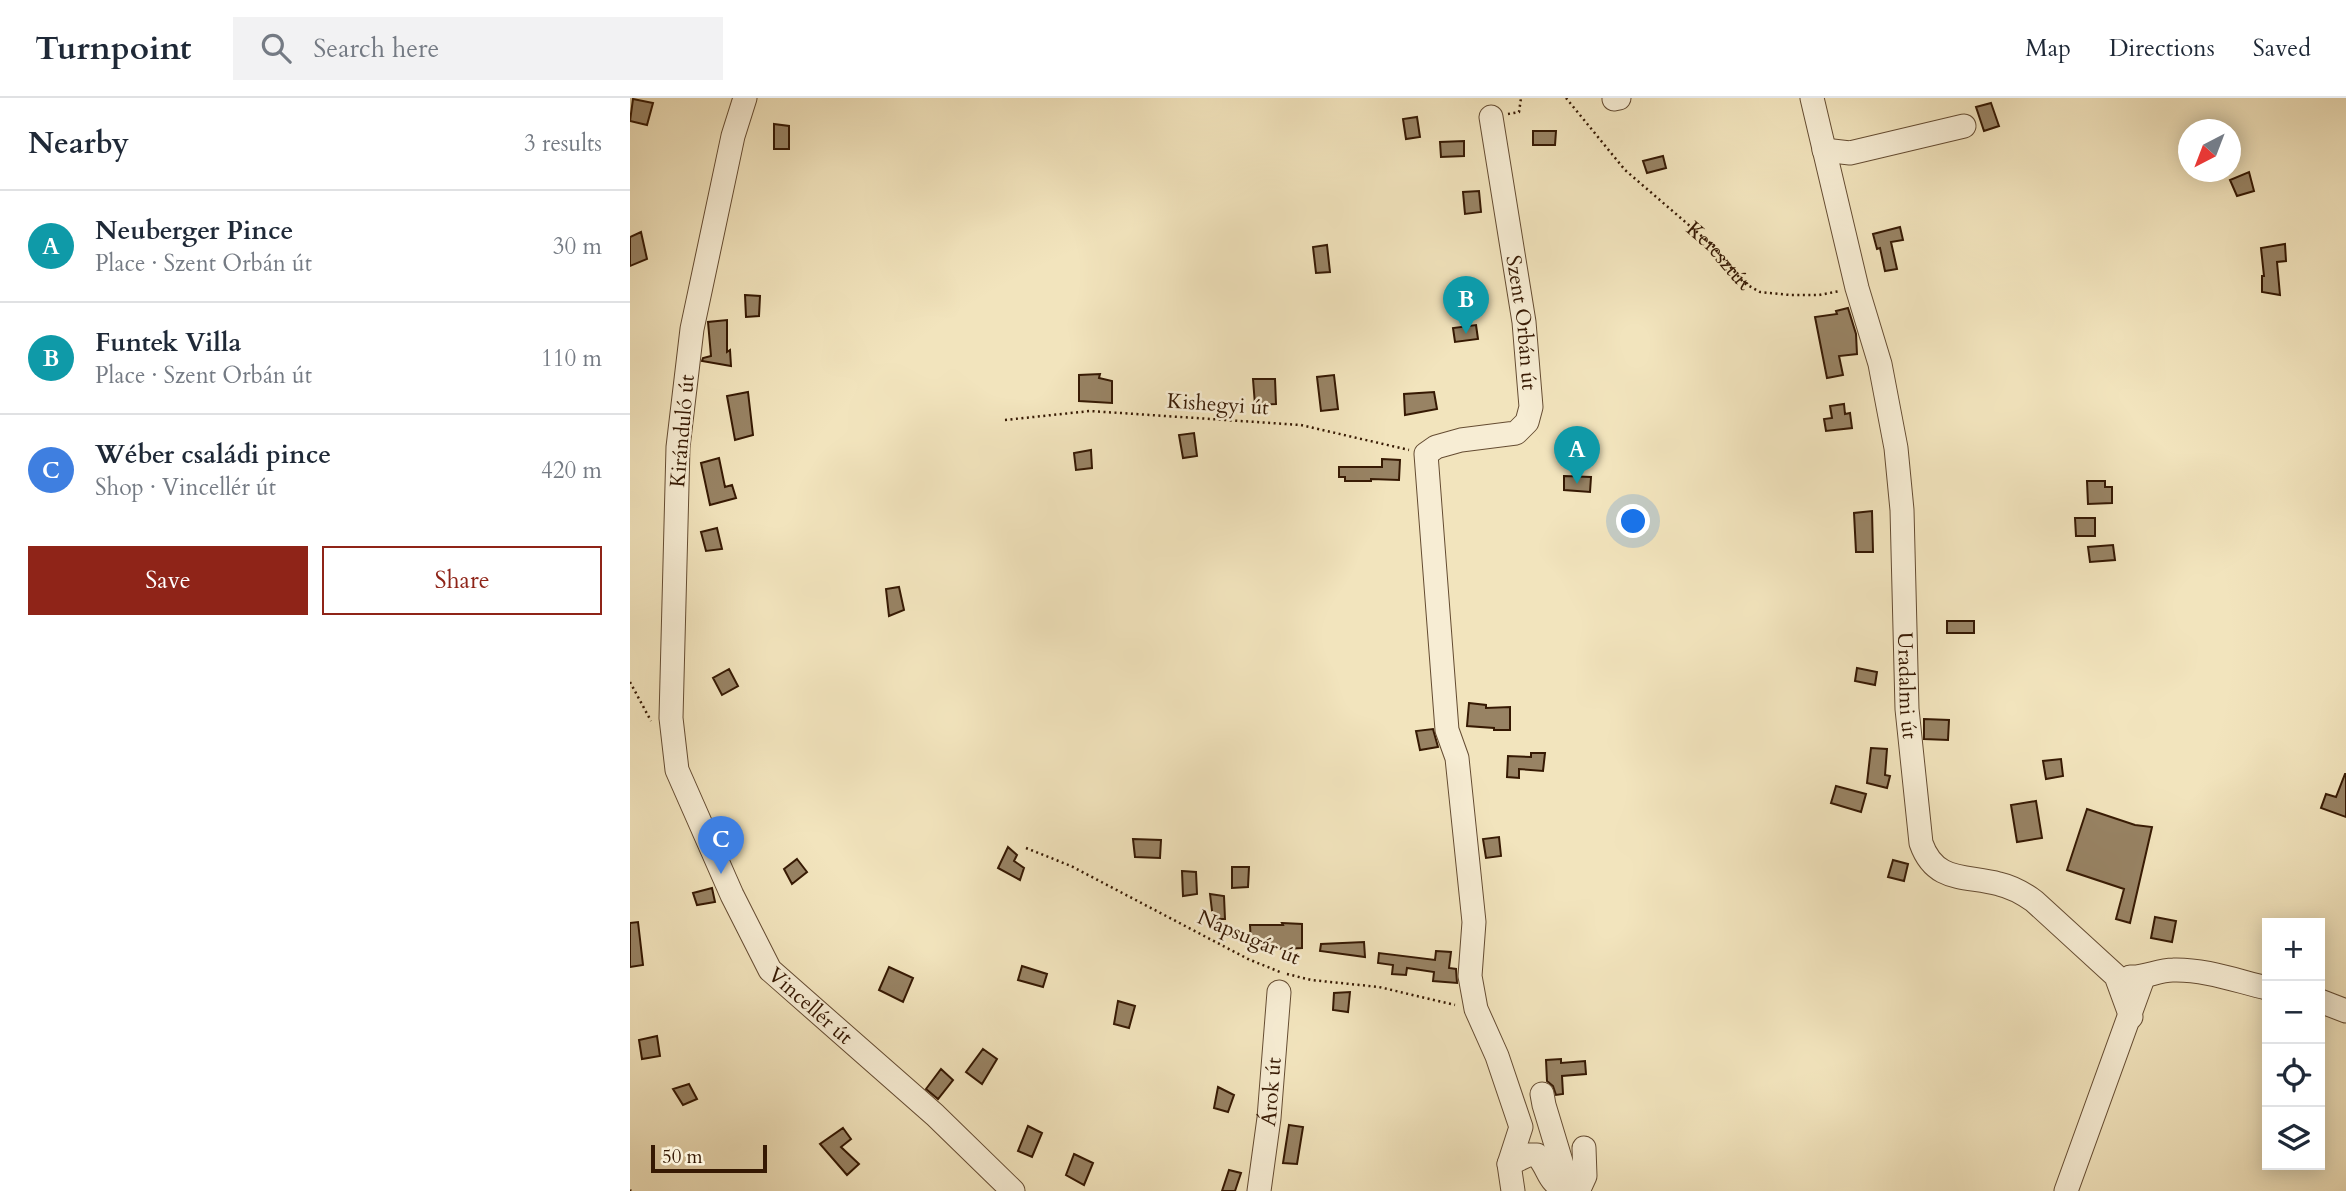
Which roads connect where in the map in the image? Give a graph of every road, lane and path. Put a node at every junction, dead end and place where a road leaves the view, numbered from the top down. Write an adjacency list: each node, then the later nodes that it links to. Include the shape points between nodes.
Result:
1 (745, 98): 10 (street, Kiránduló út, via 692,329 678,447 671,718)
2 (1566, 98): 7 (path, Keresztút, via 1625,170 1712,245 1744,283 1760,292 1790,295)
3 (1812, 98): 6 (street)
4 (1491, 117): 9 (street, Szent Orbán út, via 1524,322 1531,407 1527,422 1516,433 1461,440)
5 (1964, 126): 6 (street, via 1850,153)
6 (1824, 150): 7 (street)
7 (1857, 288): 12 (street, Uradalmi út, via 1880,364 1896,448 1902,510 1906,709 1919,760 1918,833 1923,851 1937,869 1953,876 2019,891)
8 (1005, 420): 9 (path, Kishegyi út, via 1090,411 1301,425)
9 (1426, 454): 17 (street, via 1447,730 1457,758 1474,922 1470,976)
10 (677, 770): 23 (street, Vincellér út, via 770,970 935,1115)
11 (1026, 848): 17 (path, Napsugár út, via 1071,866 1276,971)
12 (2116, 976): 13 (street); 19 (street)
13 (2143, 978): 14 (street, via 2179,970); 19 (street)
14 (2262, 987)
15 (1279, 992): 24 (street, Árok út)
16 (2325, 1003): 18 (street)
17 (1476, 1009): 22 (street, via 1521,1127)
18 (2346, 1011)
19 (2131, 1017): 27 (street)
20 (1542, 1094): 26 (street)
21 (1584, 1148): 26 (street, via 1585,1176 1580,1187)
22 (1509, 1164): 25 (street); 26 (street, via 1528,1154 1537,1155 1554,1185)
23 (1013, 1191)
24 (1259, 1191)
25 (1513, 1191)
26 (1570, 1191)
27 (2066, 1191)

